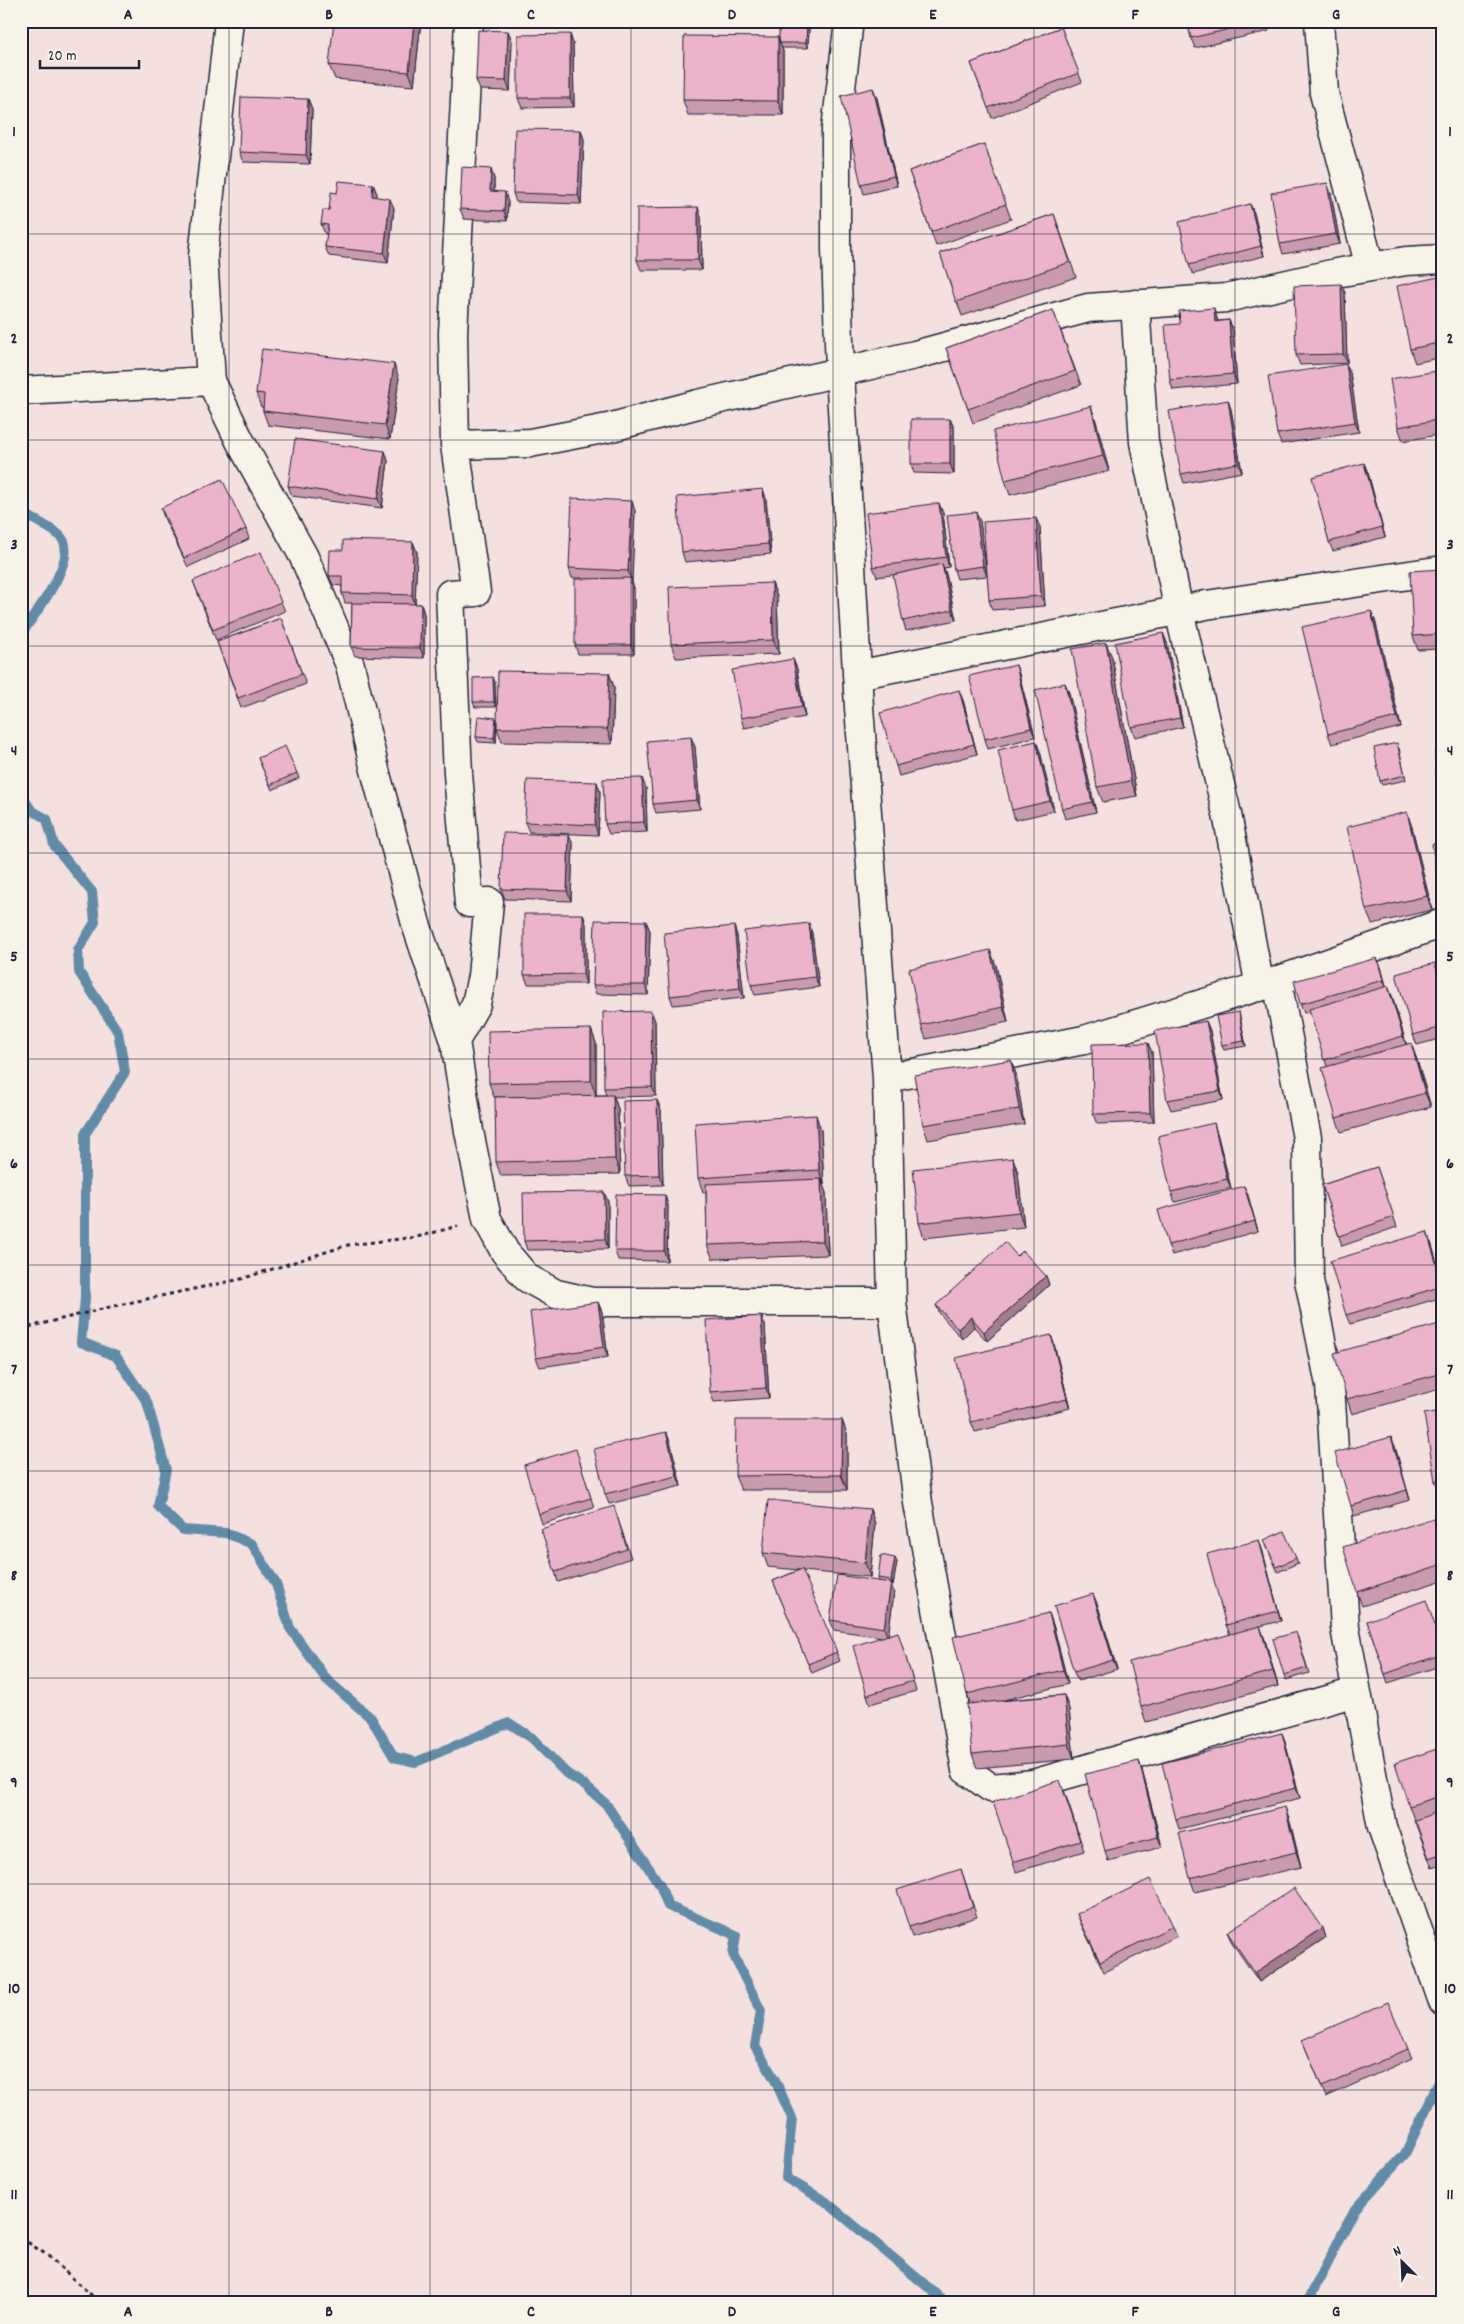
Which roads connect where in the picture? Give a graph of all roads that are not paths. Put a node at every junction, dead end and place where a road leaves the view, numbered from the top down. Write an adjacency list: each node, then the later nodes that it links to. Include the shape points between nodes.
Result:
1 (229, 21): 9 (street, via 203,256)
2 (469, 21): 11 (street, via 454,333)
3 (849, 21): 8 (street, via 836,130)
4 (1319, 21): 6 (street, via 1324,93)
5 (1443, 259): 6 (street)
6 (1370, 267): 7 (street, via 1226,298)
7 (1135, 304): 8 (street, via 1088,308); 13 (street, via 1144,442)
8 (840, 372): 11 (street, via 600,429 530,442); 14 (street)
9 (211, 381): 10 (street); 17 (street, via 304,557 350,666 416,924)
10 (21, 391)
11 (455, 445): 17 (street, via 476,592 450,594 458,774 469,903 489,902 476,1004)
12 (1443, 570): 13 (street)
13 (1178, 610): 14 (street); 16 (street)
14 (857, 675): 18 (street)
15 (1443, 923): 16 (street)
16 (1268, 984): 18 (street, via 1084,1040); 20 (street, via 1307,1138 1309,1280 1330,1385 1345,1628)
17 (455, 1041): 19 (street, via 487,1219 505,1252 527,1278 556,1294 592,1302)
18 (887, 1078): 19 (street)
19 (892, 1302): 20 (street, via 918,1503 966,1770 991,1788 1033,1784)
20 (1356, 1692): 21 (street, via 1382,1827)
21 (1443, 2002)

